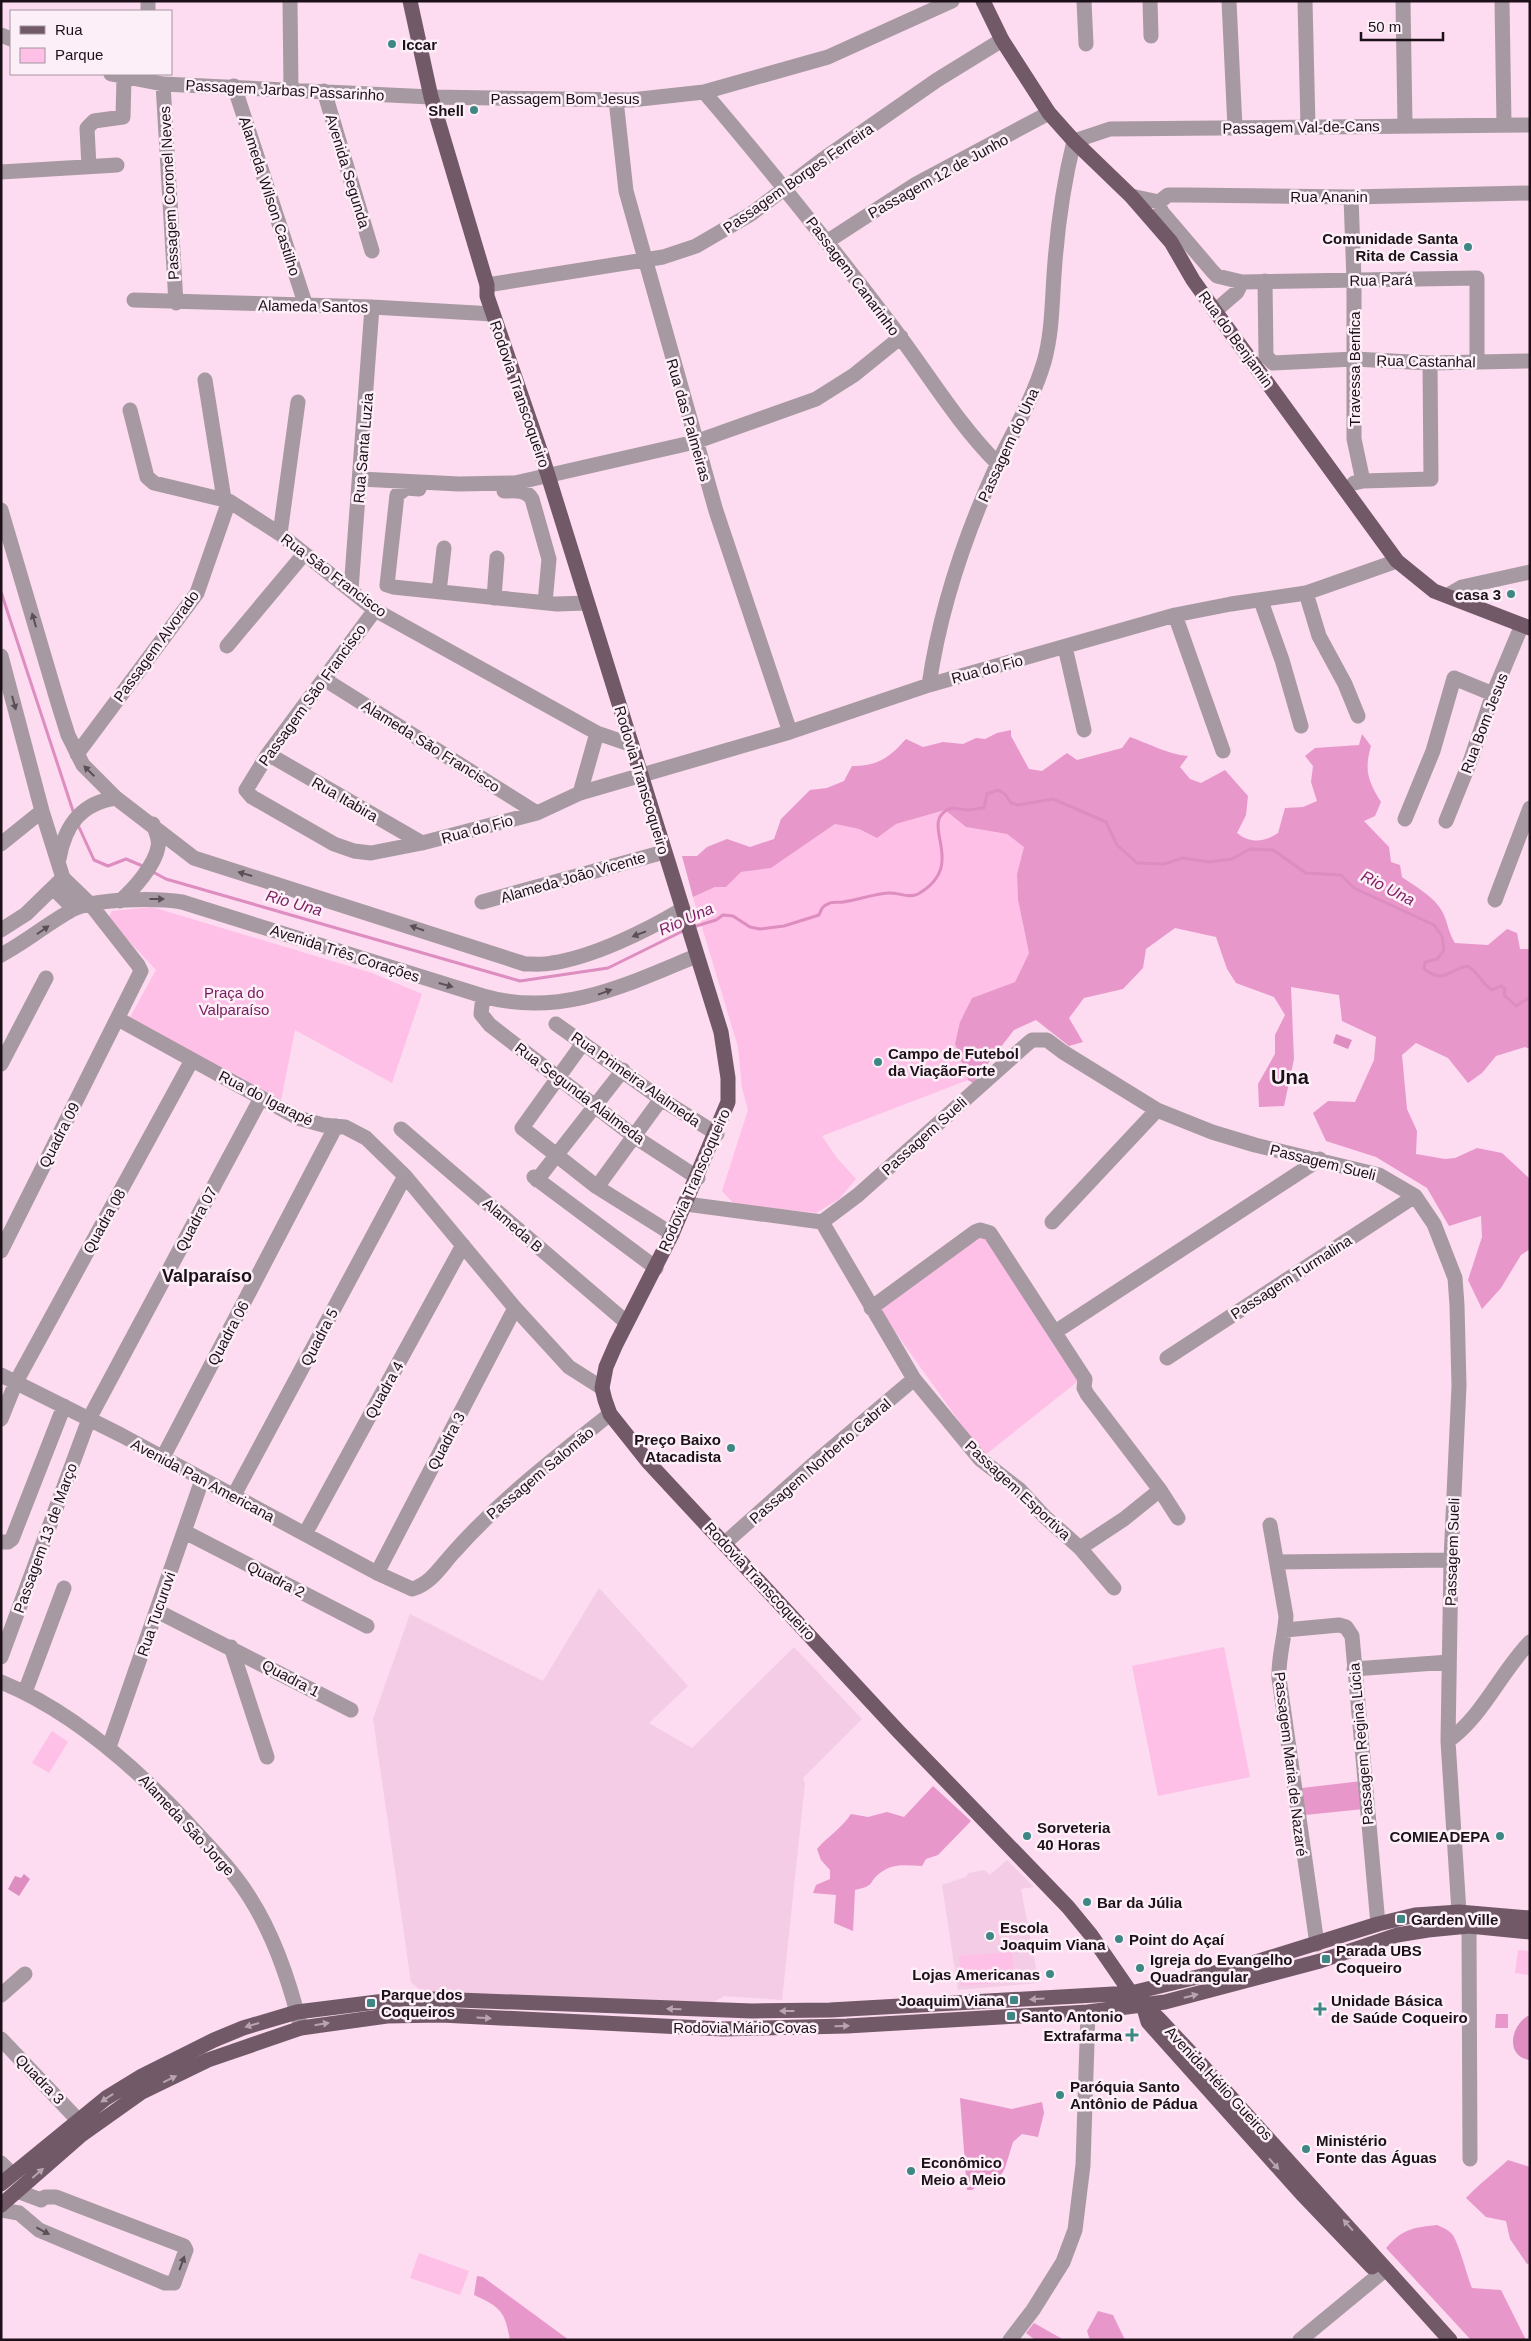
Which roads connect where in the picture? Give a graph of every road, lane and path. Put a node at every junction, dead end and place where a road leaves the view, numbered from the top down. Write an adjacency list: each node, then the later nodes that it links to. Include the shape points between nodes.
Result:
1 (290, 1): 17 (street)
2 (410, 1): 20 (main road, Rodovia Transcoqueiro)
3 (952, 1): 19 (street, Passagem Bom Jesus, via 828,57)
4 (982, 1): 12 (main road, Rua do Benjamin)
5 (1084, 1): 13 (street)
6 (1150, 1): 11 (street)
7 (1229, 1): 27 (street)
8 (1305, 1): 26 (street)
9 (1403, 1): 25 (street)
10 (1502, 1): 23 (street)
11 (1151, 36)
12 (1002, 40): 22 (main road, Rua do Benjamin); 32 (street, Passagem Borges Ferreira, via 937,80)
13 (1086, 44)
14 (117, 76): 15 (street, Passagem Jarbas Passarinho); 30 (street, via 123,117 94,121 87,128)
15 (154, 79): 16 (street, Passagem Jarbas Passarinho); 45 (street, Passagem Coronel Neves)
16 (234, 86): 17 (street, Passagem Jarbas Passarinho); 46 (street, Alameda Wilson Castilho)
17 (291, 89): 18 (street, Passagem Jarbas Passarinho)
18 (324, 91): 20 (street, Passagem Jarbas Passarinho); 38 (street, Avenida Segunda)
19 (704, 92): 21 (street, Passagem Bom Jesus); 32 (street, Passagem Canarinho)
20 (431, 97): 21 (street, Passagem Bom Jesus); 43 (main road, Rodovia Transcoqueiro)
21 (616, 100): 39 (street, Rua das Palmeiras, via 626,191)
22 (1049, 113): 28 (main road, Rua do Benjamin); 37 (street, Passagem 12 de Junho, via 916,184)
23 (1504, 124): 24 (street, Passagem Val-de-Cans); 25 (street, Passagem Val-de-Cans)
24 (1530, 124)
25 (1405, 125): 26 (street, Passagem Val-de-Cans)
26 (1308, 127): 27 (street, Passagem Val-de-Cans)
27 (1235, 128): 28 (street, Passagem Val-de-Cans, via 1110,128)
28 (1074, 141): 34 (main road, Rua do Benjamin); 59 (street, Passagem do Una, via 1063,184 1053,306 1044,359 1027,409)
29 (116, 165): 30 (street)
30 (90, 167): 31 (street)
31 (1, 172)
32 (785, 188): 37 (street, Passagem Canarinho); 39 (street, Passagem Borges Ferreira, via 730,228 696,246)
33 (1530, 193): 35 (street, Rua Ananin)
34 (1131, 196): 36 (street, Rua Ananin); 48 (main road, Rua do Benjamin, via 1171,242)
35 (1350, 197): 36 (street, Rua Ananin, via 1168,195); 40 (street, Travessa Benfica)
36 (1159, 202): 42 (street, Rua Pará, via 1161,211 1212,272)
37 (828, 241): 50 (street, Passagem Canarinho)
38 (372, 251)
39 (645, 260): 43 (street, Passagem Borges Ferreira); 58 (street, Rua das Palmeiras)
40 (1354, 280): 41 (street, Rua Pará); 51 (street, Travessa Benfica); 53 (street, Rua Pará, via 1477,278)
41 (1265, 281): 42 (street, Rua Pará); 51 (street, Rua Castanhal, via 1266,356 1273,363)
42 (1242, 282): 48 (street, via 1237,292)
43 (487, 285): 49 (main road, Rodovia Transcoqueiro)
44 (134, 300): 45 (street, Alameda Santos)
45 (176, 303): 46 (street, Alameda Santos)
46 (306, 306): 47 (street, Alameda Santos)
47 (372, 307): 49 (street, Alameda Santos); 61 (street, Rua Santa Luzia)
48 (1215, 311): 63 (main road, Rua do Benjamin)
49 (492, 314): 60 (main road, Rodovia Transcoqueiro)
50 (900, 337): 58 (street, via 854,375 816,399); 59 (street, Passagem Canarinho, via 977,443)
51 (1354, 359): 54 (street, Rua Castanhal); 62 (street, Travessa Benfica, via 1354,439)
52 (1530, 361): 53 (street, Rua Castanhal)
53 (1477, 362): 54 (street, Rua Castanhal)
54 (1430, 363): 62 (street, via 1431,479)
55 (205, 380): 64 (street, Passagem Alvorado)
56 (298, 402): 66 (street)
57 (130, 410): 64 (street, Rua São Francisco, via 147,477 163,486)
58 (695, 442): 60 (street); 92 (street, Rua das Palmeiras)
59 (998, 464): 87 (street, Passagem do Una, via 961,556 934,648)
60 (547, 477): 61 (street, via 515,483 466,484); 79 (main road, Rodovia Transcoqueiro)
61 (360, 479): 73 (street, Rua Santa Luzia)
62 (1362, 481): 63 (street)
63 (1342, 487): 70 (main road, Rua do Benjamin)
64 (227, 500): 66 (street, Rua São Francisco); 96 (street, Passagem Alvorado, via 197,593)
65 (1, 510): 96 (street, one-way to 65, via 58,704)
66 (280, 534): 68 (street, Rua São Francisco)
67 (444, 548): 74 (street)
68 (304, 554): 73 (street, Rua São Francisco); 83 (street)
69 (497, 558): 76 (street)
70 (1397, 561): 72 (main road, Rua do Benjamin); 75 (street, Rua do Fio)
71 (1530, 572): 72 (street, via 1462,587)
72 (1434, 589): 82 (main road, Rua do Benjamin)
73 (351, 590): 80 (street, Rua São Francisco)
74 (439, 592): 76 (street); 78 (street, via 387,584 397,495 406,488 522,491 529,494 549,559)
75 (1306, 593): 77 (street, Rua do Fio); 89 (street, via 1316,628)
76 (494, 598): 78 (street)
77 (1261, 601): 81 (street, Rua do Fio); 90 (street)
78 (545, 603): 79 (street)
79 (586, 603): 94 (main road, Rodovia Transcoqueiro)
80 (375, 610): 86 (street, Passagem São Francisco); 93 (street, Rua São Francisco)
81 (1175, 615): 84 (street, Rua do Fio); 95 (street)
82 (1526, 626): 88 (street, Rua Bom Jesus)
83 (227, 646)
84 (1066, 647): 87 (street, Rua do Fio); 91 (street)
85 (1, 656): 102 (street, one-way to 102)
86 (324, 679): 97 (street, Passagem São Francisco); 103 (street, Alameda São Francisco)
87 (929, 685): 92 (street, Rua do Fio)
88 (1493, 694): 104 (street, via 1454,678 1433,752); 105 (street, Rua Bom Jesus)
89 (1358, 716)
90 (1301, 726)
91 (1084, 730)
92 (790, 732): 98 (street, Rua do Fio)
93 (597, 734): 94 (street, Rua São Francisco); 99 (street)
94 (632, 745): 98 (main road, Rodovia Transcoqueiro)
95 (1223, 752)
96 (77, 754): 100 (street, one-way to 96, via 83,765)
97 (268, 754): 107 (street, Rua Itabira); 110 (street, Passagem São Francisco, via 246,790 252,797 334,844)
98 (640, 776): 99 (street, Rua do Fio); 109 (main road, Rodovia Transcoqueiro)
99 (580, 793): 103 (street, Rua do Fio)
100 (116, 798): 106 (street); 111 (street, via 100,800 87,807 66,832)
101 (1530, 808): 114 (street)
102 (42, 811): 108 (street); 111 (street)
103 (537, 813): 107 (street, Rua do Fio)
104 (1404, 818)
105 (1446, 821)
106 (153, 824): 113 (street, via 159,841 156,853 139,882); 118 (street, one-way to 106, via 645,932 583,954 552,963 525,964 204,862 186,853)
107 (422, 843): 110 (street, Rua do Fio)
108 (1, 844)
109 (664, 852): 115 (street, Alameda João Vicente); 118 (main road, Rodovia Transcoqueiro)
110 (371, 853)
111 (59, 861): 112 (street)
112 (58, 883): 116 (street); 117 (street); 119 (street, via 26,914)
113 (120, 900): 116 (street, Avenida Três Corações); 123 (street, Avenida Três Corações, one-way to 123, via 160,898 182,902)
114 (1495, 900)
115 (482, 902)
116 (91, 905): 117 (street, Avenida Três Corações); 124 (street, via 141,971)
117 (74, 908): 121 (street, Avenida Três Corações, one-way to 117)
118 (683, 914): 120 (main road, Rodovia Transcoqueiro)
119 (1, 930)
120 (695, 952): 123 (street, Avenida Três Corações, one-way to 120, via 524,1003 558,1003 594,996); 137 (main road, Rodovia Transcoqueiro, via 720,1032 728,1078 728,1102)
121 (1, 955)
122 (46, 978): 128 (street)
123 (482, 996): 130 (street, Rua Segunda Alalmeda, via 481,1014 490,1025)
124 (118, 1018): 127 (street, Rua do Igarapé); 150 (street, Quadra 09)
125 (556, 1024): 126 (street, Rua Primeira Alalmeda)
126 (583, 1043): 129 (street, Rua Primeira Alalmeda); 130 (street)
127 (192, 1060): 131 (street, Rua do Igarapé); 159 (street, Quadra 08)
128 (1, 1064)
129 (623, 1070): 132 (street, Rua Primeira Alalmeda); 133 (street)
130 (559, 1077): 133 (street, Rua Segunda Alalmeda); 139 (street, via 522,1128)
131 (261, 1098): 135 (street, Rua do Igarapé, via 310,1123); 164 (street, Quadra 07)
132 (661, 1099): 137 (street, Rua Primeira Alalmeda); 138 (street)
133 (597, 1106): 138 (street, Rua Segunda Alalmeda); 139 (street)
134 (1157, 1110): 140 (street, Passagem Sueli, via 1229,1137); 146 (street, Passagem Sueli, via 1047,1040 1032,1040 858,1195); 147 (street)
135 (336, 1126): 141 (street, Rua do Igarapé, via 356,1131 366,1138); 165 (street, Quadra 06)
136 (401, 1129): 154 (street, Alameda B)
137 (716, 1134): 142 (main road, Rodovia Transcoqueiro)
138 (635, 1137): 142 (street, Rua Segunda Alalmeda); 143 (street)
139 (556, 1153): 143 (street); 151 (street, via 535,1178)
140 (1320, 1159): 144 (street, Passagem Sueli, via 1378,1175); 155 (street)
141 (405, 1176): 149 (street, Rua do Igarapé); 168 (street, Quadra 5)
142 (698, 1178): 145 (main road, Rodovia Transcoqueiro)
143 (597, 1187): 148 (street)
144 (1415, 1196): 156 (street, Passagem Turmalina); 176 (street, Passagem Sueli, via 1434,1224 1454,1278 1459,1386)
145 (686, 1204): 146 (street); 148 (main road, Rodovia Transcoqueiro)
146 (822, 1222): 153 (street, Passagem Esportiva)
147 (1052, 1222)
148 (672, 1234): 151 (main road, Rodovia Transcoqueiro)
149 (463, 1245): 152 (street, Rua do Igarapé); 172 (street, Quadra 4)
150 (1, 1251)
151 (656, 1268): 154 (main road, Rodovia Transcoqueiro)
152 (515, 1308): 160 (street, Rua do Igarapé, via 569,1367); 178 (street, Quadra 3)
153 (871, 1308): 155 (street, via 975,1232 985,1230); 158 (street, Passagem Esportiva)
154 (626, 1322): 160 (main road, Rodovia Transcoqueiro, via 606,1367)
155 (1055, 1332): 167 (street, via 1085,1379 1087,1394)
156 (1167, 1358)
157 (1, 1375): 159 (street, Avenida Pan Americana)
158 (914, 1378): 174 (street, Passagem Norberto Cabral); 175 (street, Passagem Esportiva, via 980,1459 1020,1490)
159 (14, 1388): 161 (street, Avenida Pan Americana); 163 (street, Quadra 08)
160 (602, 1388): 162 (main road, Rodovia Transcoqueiro)
161 (64, 1406): 164 (street, Avenida Pan Americana); 173 (street)
162 (610, 1414): 174 (main road, Rodovia Transcoqueiro, via 649,1463); 179 (street, Passagem Salomão, via 529,1478 483,1521 428,1582 412,1589)
163 (1, 1419)
164 (89, 1419): 165 (street, Avenida Pan Americana); 187 (street, Passagem 13 de Março)
165 (162, 1459): 166 (street, Avenida Pan Americana)
166 (202, 1480): 168 (street, Avenida Pan Americana); 171 (street, Rua Tucuruvi)
167 (1160, 1490): 169 (street); 175 (street, Passagem Esportiva, via 1124,1520)
168 (233, 1497): 172 (street, Avenida Pan Americana)
169 (1178, 1518)
170 (1270, 1525): 177 (street, Passagem Maria de Nazaré)
171 (185, 1532): 182 (street, Rua Tucuruvi); 183 (street, Quadra 2)
172 (305, 1534): 178 (street, Avenida Pan Americana)
173 (7, 1540)
174 (725, 1543): 203 (main road, Rodovia Transcoqueiro, via 899,1732 1068,1907)
175 (1080, 1548): 181 (street, Passagem Esportiva)
176 (1451, 1560): 177 (street); 188 (street, Passagem Sueli)
177 (1277, 1562): 184 (street, Passagem Maria de Nazaré, via 1284,1594)
178 (377, 1573): 179 (street, Avenida Pan Americana)
179 (404, 1586)
180 (64, 1588): 191 (street)
181 (1114, 1588)
182 (157, 1611): 186 (street, Quadra 1); 194 (street, Rua Tucuruvi)
183 (367, 1626)
184 (1285, 1630): 189 (street, Passagem Regina Lúcia, via 1346,1627 1352,1636); 201 (street, Passagem Maria de Nazaré, via 1278,1659 1279,1678)
185 (1530, 1642): 193 (street, via 1501,1676 1470,1723)
186 (231, 1647): 192 (street, Quadra 1); 195 (street, Quadra 1)
187 (1, 1657)
188 (1449, 1662): 189 (street); 193 (street, Passagem Sueli)
189 (1354, 1669): 198 (street, Passagem Regina Lúcia)
190 (1, 1682): 191 (street, Alameda São Jorge)
191 (25, 1692): 194 (street, Alameda São Jorge)
192 (351, 1710)
193 (1448, 1741): 196 (street, Passagem Sueli)
194 (109, 1748): 206 (street, Alameda São Jorge, via 183,1817 245,1890 264,1922)
195 (267, 1756)
196 (1459, 1912): 197 (main road, Rodovia Mário Covas); 198 (main road, Rodovia Mário Covas)
197 (1530, 1918)
198 (1378, 1924): 201 (main road, Rodovia Mário Covas)
199 (1469, 1926): 200 (main road, Rodovia Mário Covas); 205 (main road, Rodovia Mário Covas, one-way to 199, via 1249,1981 1397,1935); 211 (street)
200 (1530, 1932)
201 (1317, 1944): 203 (main road, Rodovia Mário Covas)
202 (24, 1974): 204 (street)
203 (1131, 1994): 205 (main road, Rodovia Transcoqueiro); 206 (main road, Rodovia Mário Covas, one-way to 206, via 771,2011 401,1999)
204 (1, 1995)
205 (1144, 2006): 207 (main road, Rodovia Mário Covas); 217 (main road, Avenida Hélio Gueiros, one-way to 217, via 1148,2022 1216,2101); 221 (main road, Avenida Hélio Gueiros, one-way to 205, via 1314,2186)
206 (297, 2012): 208 (street, Alameda São Jorge); 210 (main road, Rodovia Mário Covas, one-way to 210, via 243,2028 178,2057 106,2098)
207 (1088, 2012): 208 (main road, Rodovia Mário Covas, one-way to 207, via 387,2016 441,2016 723,2030); 218 (street, via 1082,2165 1075,2230 1063,2262)
208 (301, 2028): 214 (main road, Rodovia Mário Covas, one-way to 208, via 80,2136 142,2092 208,2060)
209 (1, 2039): 210 (street, Quadra 3)
210 (78, 2120): 213 (main road, Rodovia Mário Covas)
211 (1470, 2158)
212 (1, 2162): 213 (street)
213 (7, 2179)
214 (17, 2191): 215 (main road, Rodovia Mário Covas); 216 (street, one-way to 214, via 14,2211 39,2230 174,2283 186,2250 184,2246 56,2197 41,2200)
215 (1, 2205)
216 (1, 2210)
217 (1380, 2274): 219 (street); 220 (main road, Avenida Hélio Gueiros)
218 (1010, 2340)
219 (1300, 2340)
220 (1440, 2340)
221 (1450, 2340)

